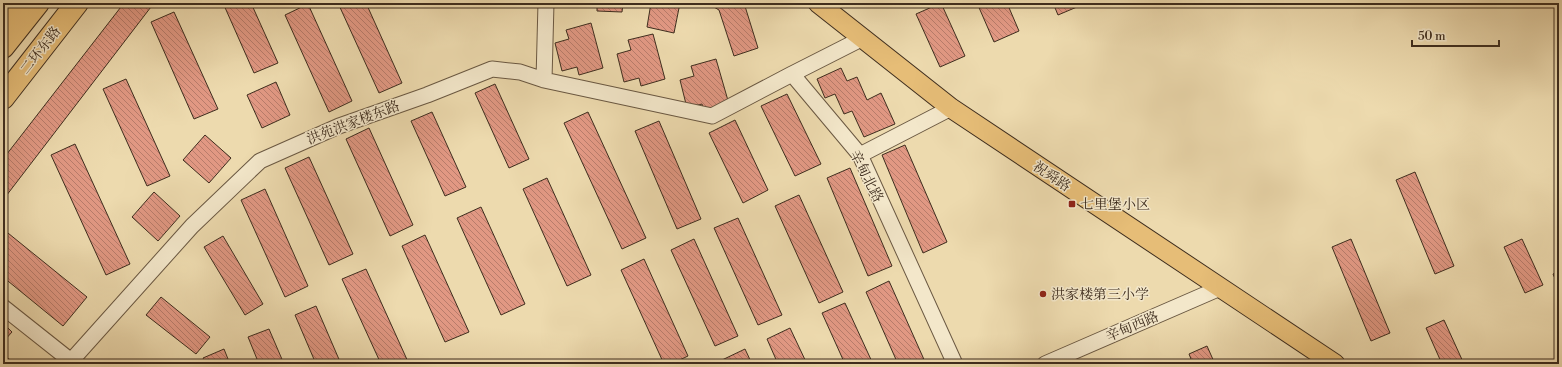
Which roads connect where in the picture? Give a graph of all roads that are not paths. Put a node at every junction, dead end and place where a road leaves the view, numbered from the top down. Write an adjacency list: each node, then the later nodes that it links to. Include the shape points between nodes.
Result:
1 (17, 3): 7 (highway)
2 (38, 3): 9 (highway)
3 (70, 3): 12 (highway)
4 (77, 3): 13 (highway, 二环东路)
5 (546, 3): 11 (street)
6 (818, 3): 8 (main road, 祝舜路)
7 (3, 20)
8 (864, 38): 10 (street); 14 (main road, 祝舜路)
9 (3, 47)
10 (792, 74): 11 (street, 洪苑洪家楼东路, via 712,116); 15 (street, 辛甸北路)
11 (544, 80): 17 (street, 洪苑洪家楼东路, via 520,72 492,69 339,126 260,160 192,226 71,361)
12 (3, 86)
13 (3, 98)
14 (951, 108): 15 (street); 16 (main road, 祝舜路)
15 (860, 155): 18 (street, 辛甸北路)
16 (1220, 288): 19 (street, 辛甸西路); 20 (main road, 祝舜路)
17 (3, 307)
18 (955, 364)
19 (1045, 364)
20 (1335, 364)

